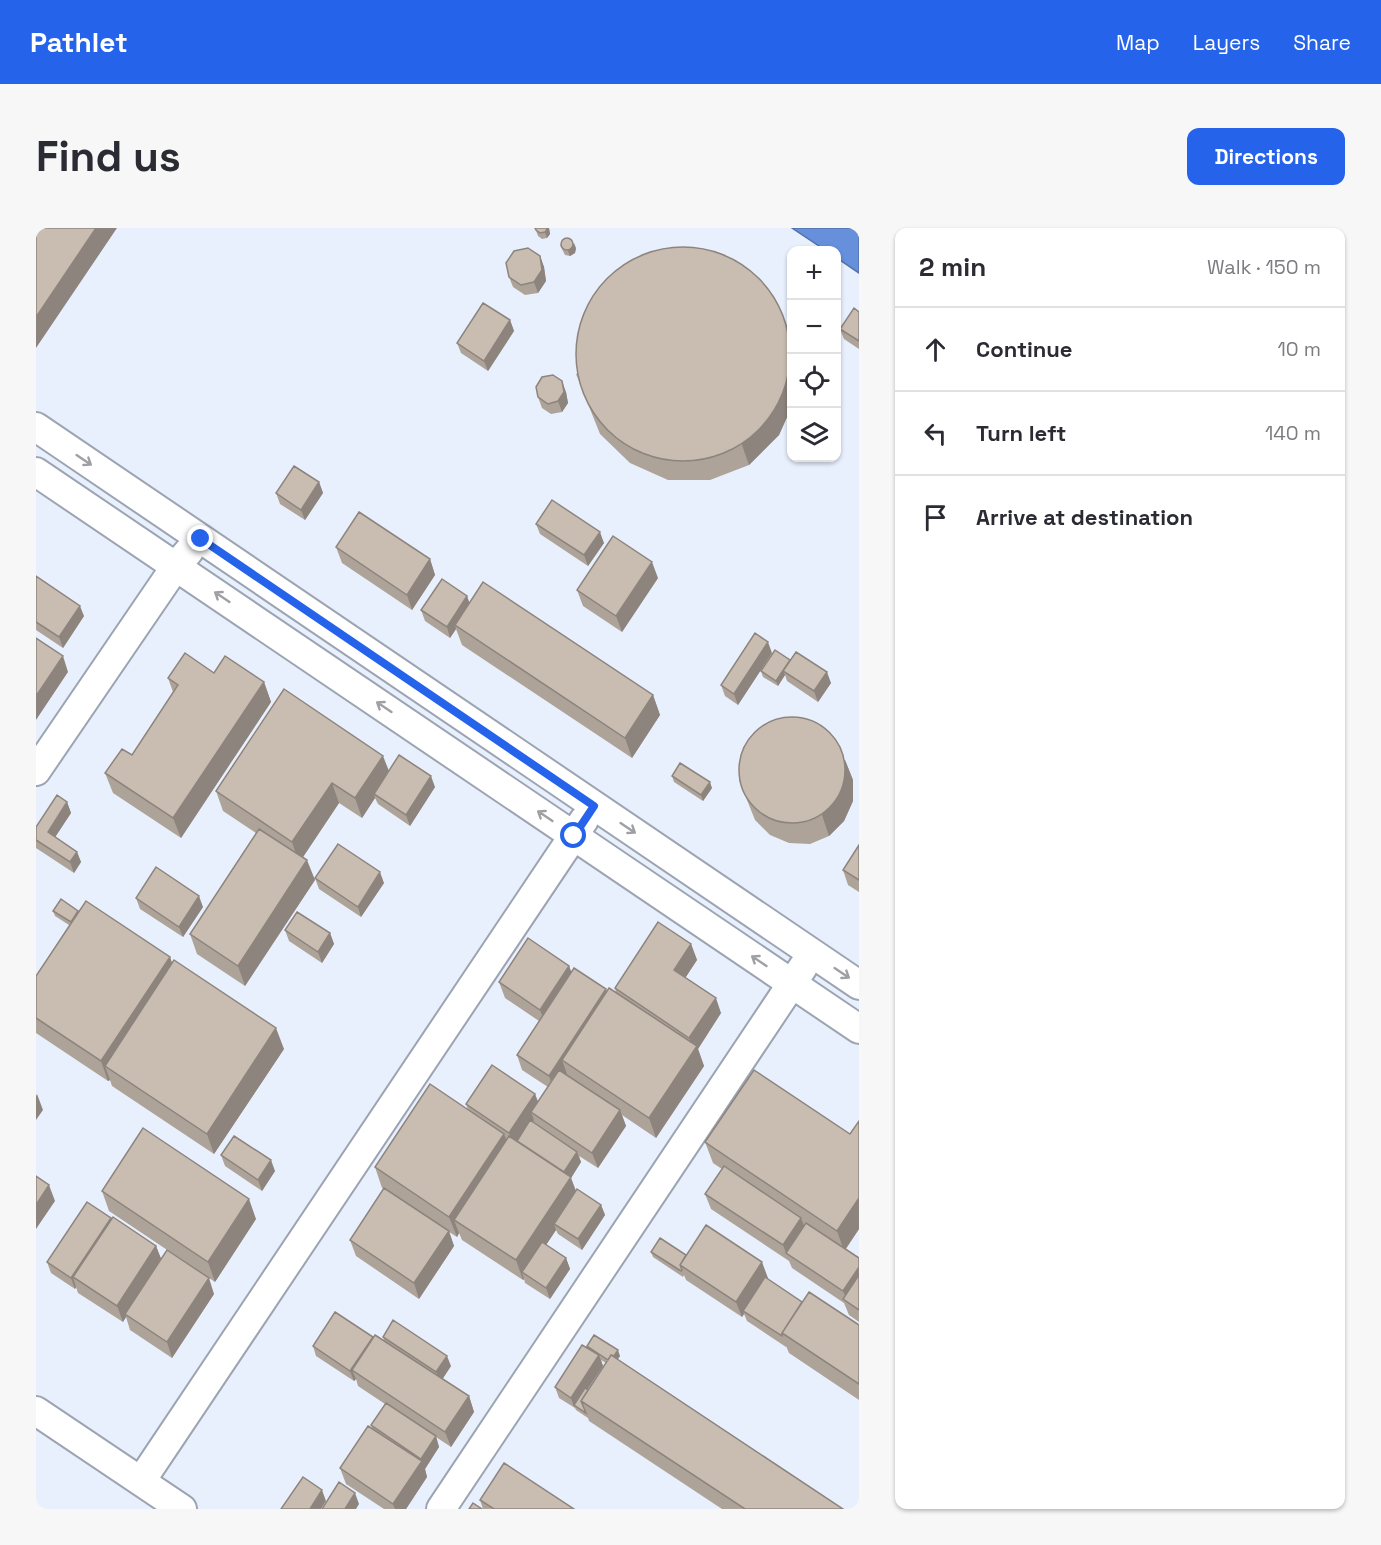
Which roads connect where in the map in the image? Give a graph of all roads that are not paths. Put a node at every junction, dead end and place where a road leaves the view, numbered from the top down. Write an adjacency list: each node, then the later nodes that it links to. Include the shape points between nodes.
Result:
1 (36, 427): 3 (street, one-way to 3)
2 (36, 472): 4 (street)
3 (201, 539): 4 (street); 6 (street)
4 (176, 566): 5 (street); 7 (street, one-way to 4)
5 (36, 771)
6 (594, 806): 7 (street); 8 (street, one-way to 8)
7 (574, 836): 9 (street, one-way to 7); 13 (street)
8 (812, 953): 9 (street); 10 (street, one-way to 10)
9 (793, 984): 11 (street); 15 (street)
10 (859, 985)
11 (859, 1029)
12 (36, 1411): 13 (street)
13 (141, 1481): 14 (street)
14 (182, 1509)
15 (441, 1509)

